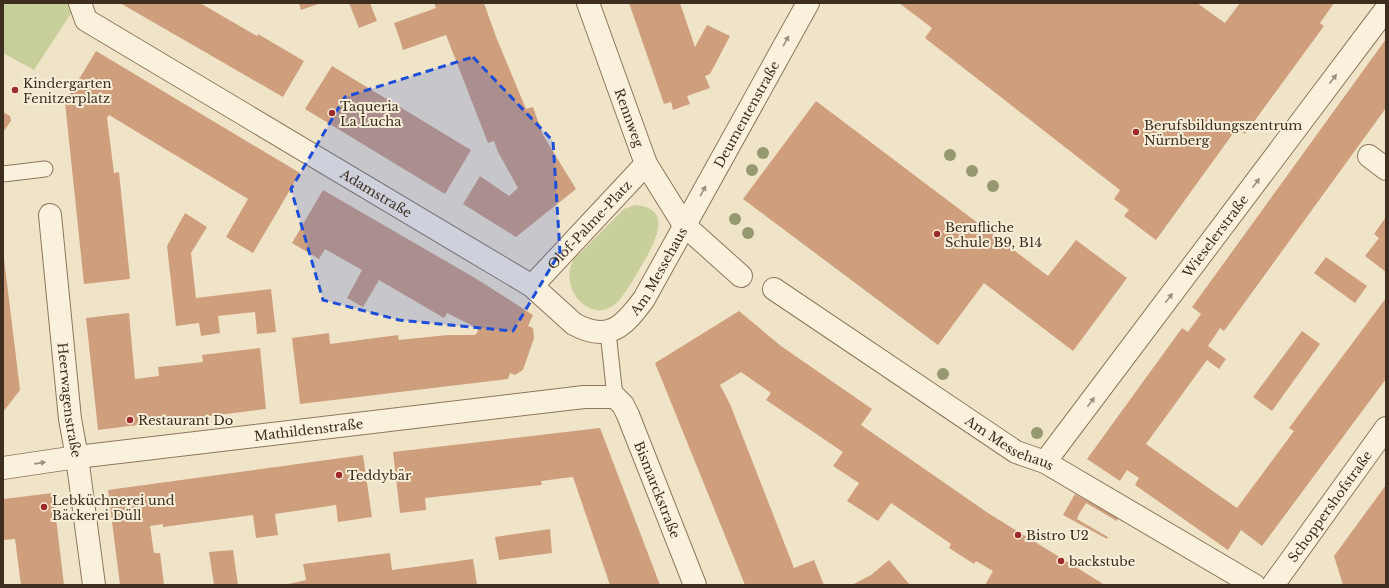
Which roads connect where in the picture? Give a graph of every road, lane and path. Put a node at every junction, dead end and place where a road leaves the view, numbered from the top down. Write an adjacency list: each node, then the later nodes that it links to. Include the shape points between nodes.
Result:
1 (588, 3): 5 (street, Rennweg)
2 (808, 3): 9 (street, Deumentenstraße, one-way to 2)
3 (1386, 9): 17 (street, Wieselerstraße, one-way to 3)
4 (83, 11): 11 (street, Adamstraße)
5 (646, 164): 9 (street, Rennweg); 11 (street, Olof-Palme-Platz)
6 (45, 169): 7 (lane)
7 (3, 174)
8 (50, 215): 16 (street, Heerwagenstraße, via 70,419)
9 (684, 225): 10 (street, Am Messehaus); 13 (street, Am Messehaus, via 644,299 620,326)
10 (741, 276)
11 (532, 286): 13 (street, Adamstraße, via 574,324 582,328)
12 (774, 289): 17 (street, Am Messehaus, via 1016,452)
13 (608, 332): 14 (lane)
14 (615, 396): 16 (street, Mathildenstraße, via 584,397); 20 (street, Bismarckstraße, via 628,415)
15 (1386, 428): 22 (street, Schoppershofstraße)
16 (77, 458): 18 (street, Mathildenstraße, one-way to 16); 19 (street, Heerwagenstraße)
17 (1045, 462): 21 (street, Am Messehaus)
18 (3, 468)
19 (94, 585)
20 (695, 585)
21 (1254, 585)
22 (1272, 585)

